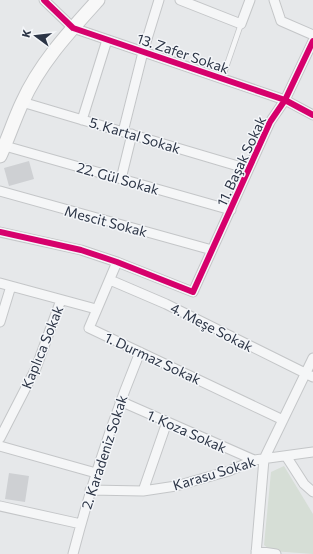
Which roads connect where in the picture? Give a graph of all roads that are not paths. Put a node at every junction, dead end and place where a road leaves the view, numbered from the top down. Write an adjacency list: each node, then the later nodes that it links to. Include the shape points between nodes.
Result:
1 (44, 0): 8 (street)
2 (98, 0): 8 (street)
3 (159, 0): 12 (street)
4 (180, 0): 7 (street)
5 (250, 0): 7 (street)
6 (274, 0): 9 (street, via 281,21)
7 (241, 24): 13 (lane)
8 (73, 28): 10 (street, 13. Zafer Sokak); 15 (street, via 52,52)
9 (313, 35)
10 (107, 40): 12 (street, 13. Zafer Sokak); 17 (street)
11 (313, 41): 14 (street, 11. Başak Sokak)
12 (143, 52): 13 (street, 13. Zafer Sokak); 18 (street)
13 (222, 79): 14 (street, 13. Zafer Sokak)
14 (285, 100): 16 (street, 13. Zafer Sokak); 21 (street, 11. Başak Sokak, via 270,122)
15 (22, 102): 17 (street, 5. Kartal Sokak); 20 (street)
16 (313, 114)
17 (82, 120): 18 (street, 5. Kartal Sokak)
18 (123, 132): 19 (street, 5. Kartal Sokak)
19 (132, 134): 21 (street, 5. Kartal Sokak); 22 (street)
20 (3, 145): 22 (street, 22. Gül Sokak)
21 (248, 169): 24 (street, 11. Başak Sokak)
22 (121, 179): 24 (street, 22. Gül Sokak)
23 (0, 192): 26 (street, Mescit Sokak)
24 (231, 210): 26 (street, 11. Başak Sokak)
25 (0, 232): 27 (street, via 81,250)
26 (212, 250): 27 (street, 11. Başak Sokak, via 193,292)
27 (117, 262): 28 (street, 1. Durmaz Sokak)
28 (110, 280): 32 (street, 1. Durmaz Sokak); 36 (street, 4. Meşe Sokak, via 166,304)
29 (0, 283): 30 (street)
30 (11, 286): 31 (street); 33 (street)
31 (61, 300): 32 (street); 40 (street, Kaplıca Sokak, via 36,368)
32 (96, 309): 34 (street, 1. Durmaz Sokak, via 89,328)
33 (0, 322)
34 (140, 352): 37 (street, 2. Karadeniz Sokak); 38 (street, 1. Durmaz Sokak)
35 (313, 358): 36 (street)
36 (309, 376): 38 (street)
37 (120, 401): 39 (street, 1. Koza Sokak); 46 (street, 2. Karadeniz Sokak)
38 (283, 420): 44 (street)
39 (167, 422): 45 (street, 1. Koza Sokak); 48 (street)
40 (0, 438)
41 (0, 446): 46 (street)
42 (313, 452): 43 (street, Karasu Sokak)
43 (286, 456): 44 (street, Karasu Sokak); 49 (street, via 304,484)
44 (264, 459): 45 (street, Karasu Sokak); 52 (street)
45 (254, 460): 48 (street, Karasu Sokak, via 229,472 176,486)
46 (96, 473): 47 (street, 2. Karadeniz Sokak)
47 (90, 490): 48 (street, Karasu Sokak); 51 (street, 2. Karadeniz Sokak)
48 (143, 491)
49 (313, 492)
50 (0, 506): 51 (street)
51 (81, 524): 53 (street, 2. Karadeniz Sokak)
52 (256, 553): 54 (street)
53 (73, 554)
54 (276, 554)

